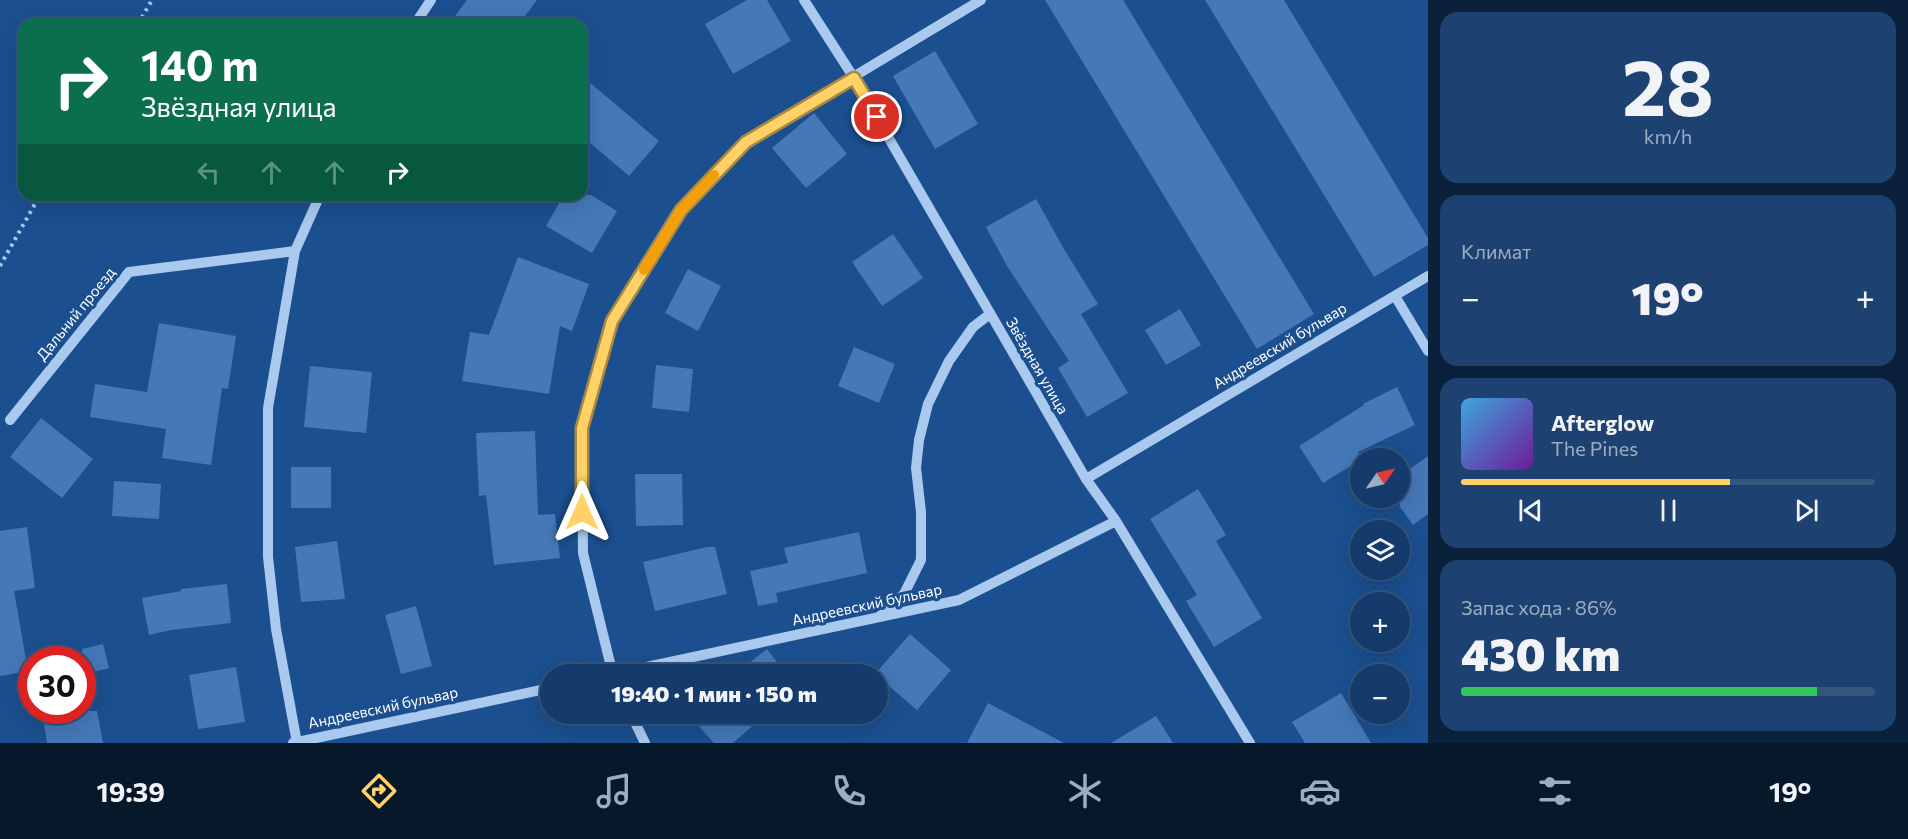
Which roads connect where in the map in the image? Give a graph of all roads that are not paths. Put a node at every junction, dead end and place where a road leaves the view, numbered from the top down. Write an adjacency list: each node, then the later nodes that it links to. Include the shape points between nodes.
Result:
1 (431, 0): 4 (street)
2 (804, 0): 5 (street, Звёздная улица)
3 (981, 0): 5 (street)
4 (419, 18)
5 (854, 78): 10 (street, Звёздная улица); 18 (street, via 746,142 681,210 612,321 582,428 583,553)
6 (317, 201): 7 (street)
7 (295, 251): 14 (street, Дальний проезд, via 129,272); 22 (street, via 268,408 268,556)
8 (1428, 276): 9 (street, Андреевский бульвар)
9 (1395, 296): 12 (street); 15 (street, Андреевский бульвар)
10 (990, 314): 15 (street, Звёздная улица); 17 (street, via 973,327 949,361 928,404 916,468 921,560 904,594)
11 (1428, 326): 12 (street)
12 (1417, 333): 13 (street)
13 (1428, 351)
14 (10, 420)
15 (1086, 479): 16 (street, Звёздная улица)
16 (1116, 521): 17 (street, Андреевский бульвар, via 959,600); 24 (street, Звёздная улица)
17 (877, 618): 19 (street, Андреевский бульвар)
18 (608, 664)
19 (662, 664)
20 (540, 690): 22 (street, Андреевский бульвар)
21 (636, 724): 23 (street)
22 (295, 743)
23 (645, 743)
24 (1250, 743)

